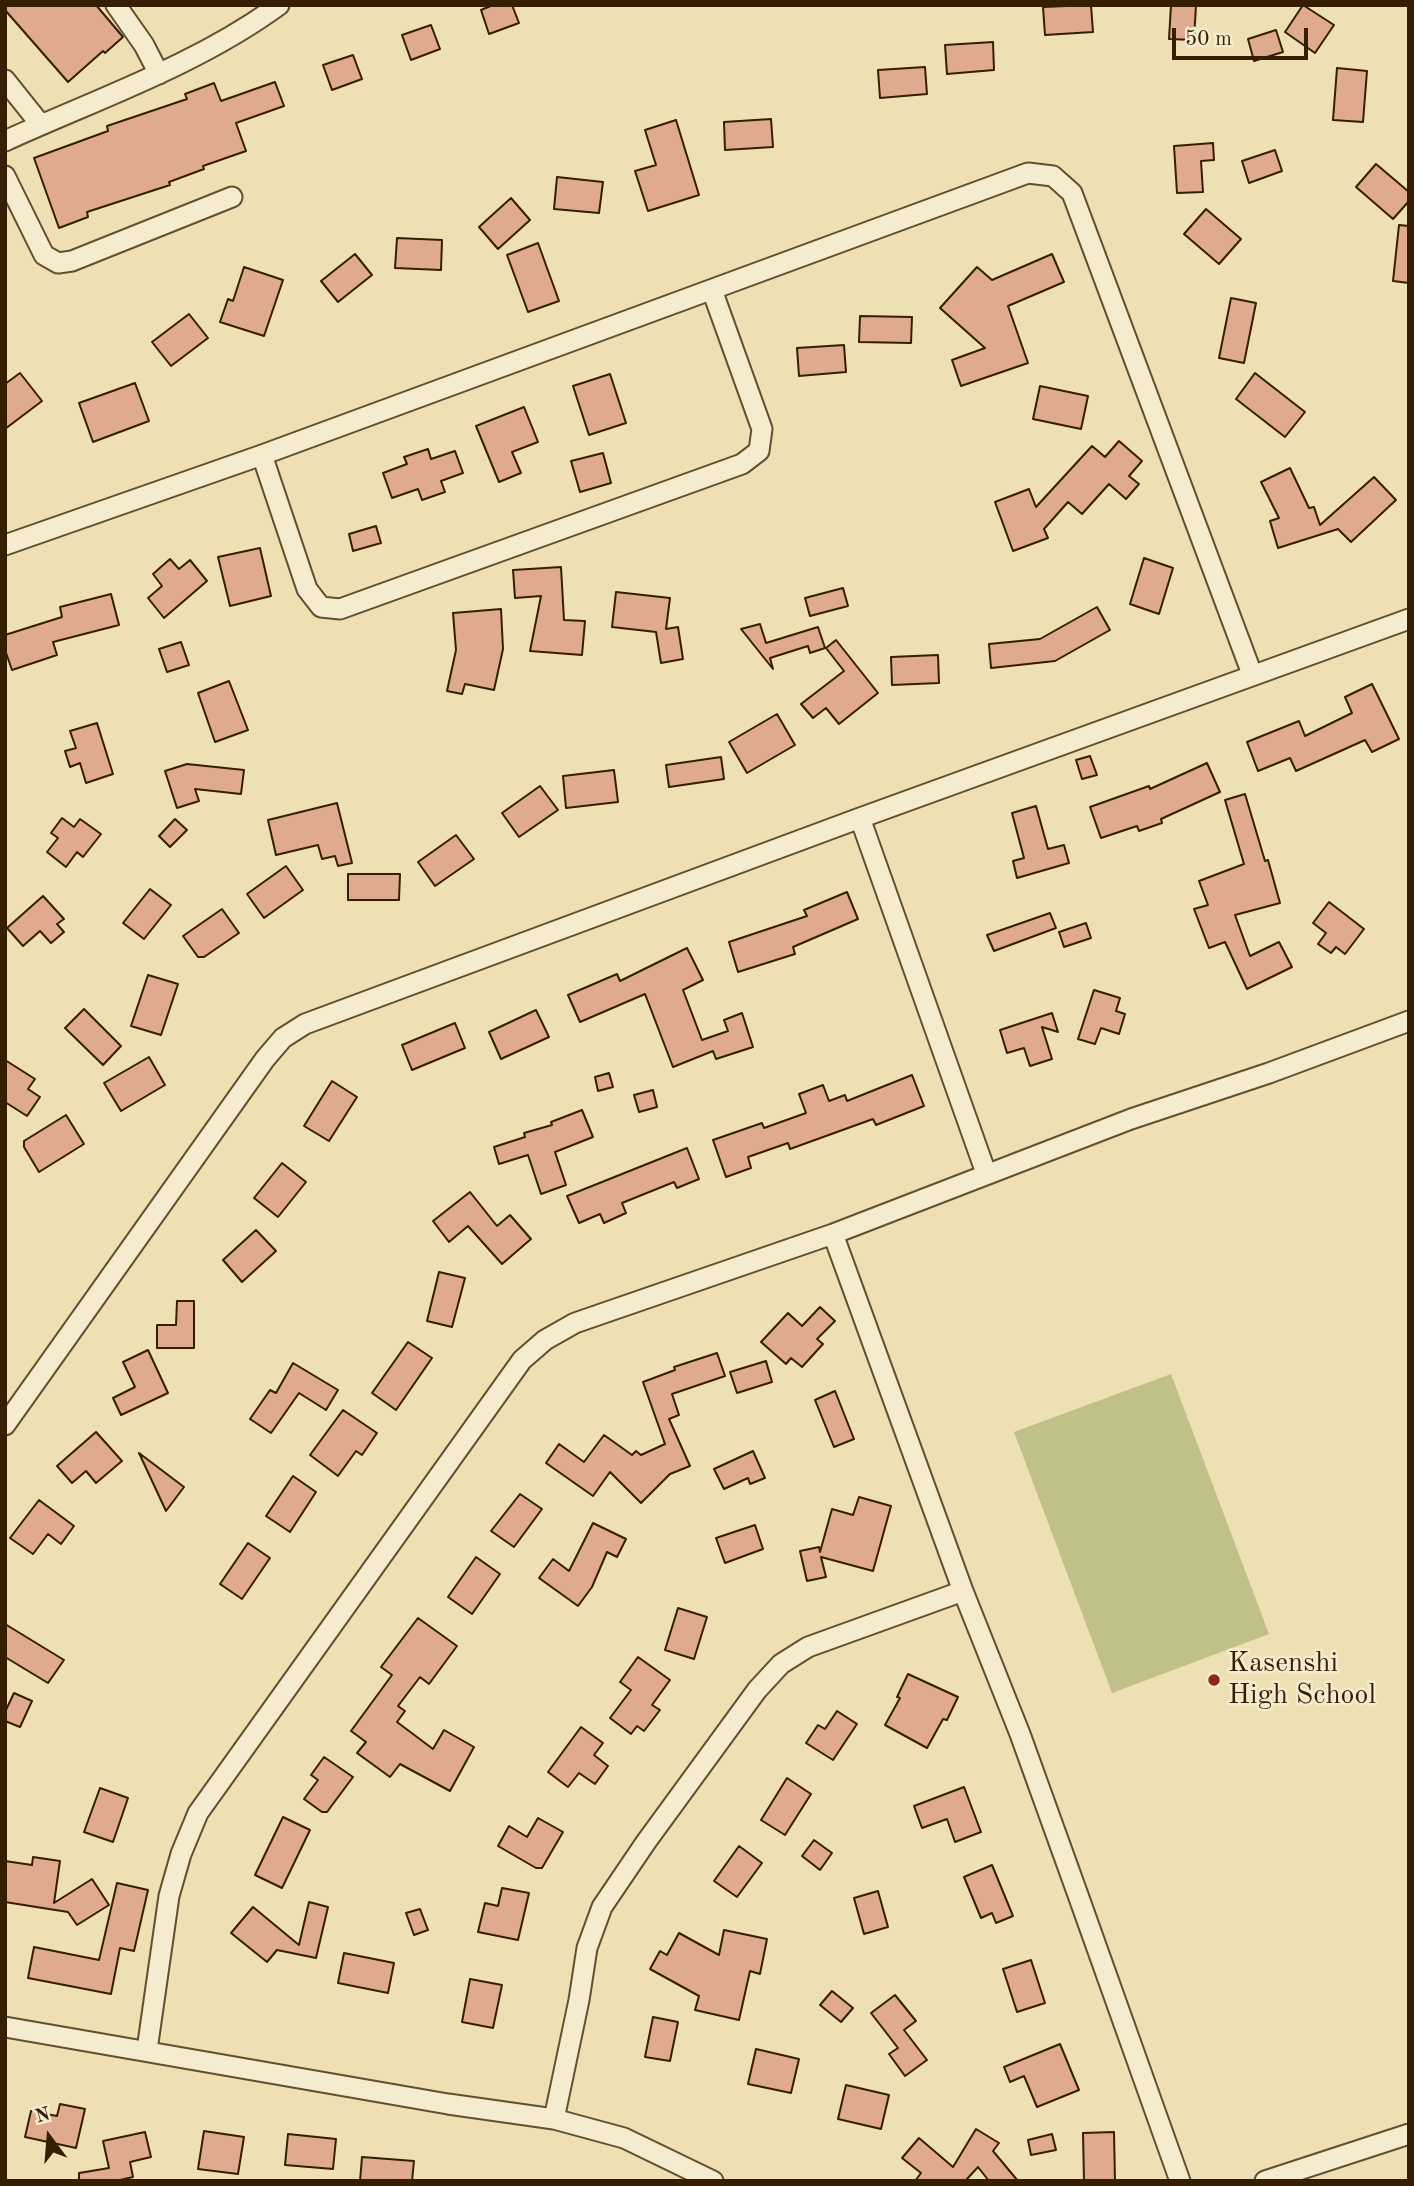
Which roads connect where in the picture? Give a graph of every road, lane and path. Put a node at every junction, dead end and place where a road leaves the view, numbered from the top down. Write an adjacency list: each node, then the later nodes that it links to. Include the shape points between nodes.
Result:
1 (116, 5): 3 (street)
2 (279, 5): 3 (street)
3 (159, 74): 5 (street)
4 (7, 91): 5 (street)
5 (41, 125): 6 (street)
6 (5, 141)
7 (5, 176): 8 (street, via 44,255 58,263)
8 (232, 197)
9 (712, 290): 10 (street); 10 (street, via 762,429 759,451 742,464 340,609 321,607 307,589); 13 (street, via 1028,173 1053,177 1072,193)
10 (262, 455): 11 (street)
11 (5, 545)
12 (1409, 619): 13 (street)
13 (1252, 674): 14 (street)
14 (860, 818): 16 (street); 18 (street, via 305,1024 282,1038)
15 (1409, 1021): 16 (street)
16 (986, 1173): 17 (street)
17 (833, 1234): 19 (street); 21 (street, via 575,1323 522,1360 198,1813 169,1896)
18 (5, 1425)
19 (963, 1591): 22 (street, via 808,1647 780,1664 757,1690 602,1907 587,1948); 25 (street, via 1024,1746)
20 (5, 2027): 21 (street)
21 (147, 2050): 22 (street)
22 (554, 2119): 24 (street, via 624,2138)
23 (1409, 2134): 26 (street)
24 (713, 2181)
25 (1180, 2181)
26 (1265, 2181)

